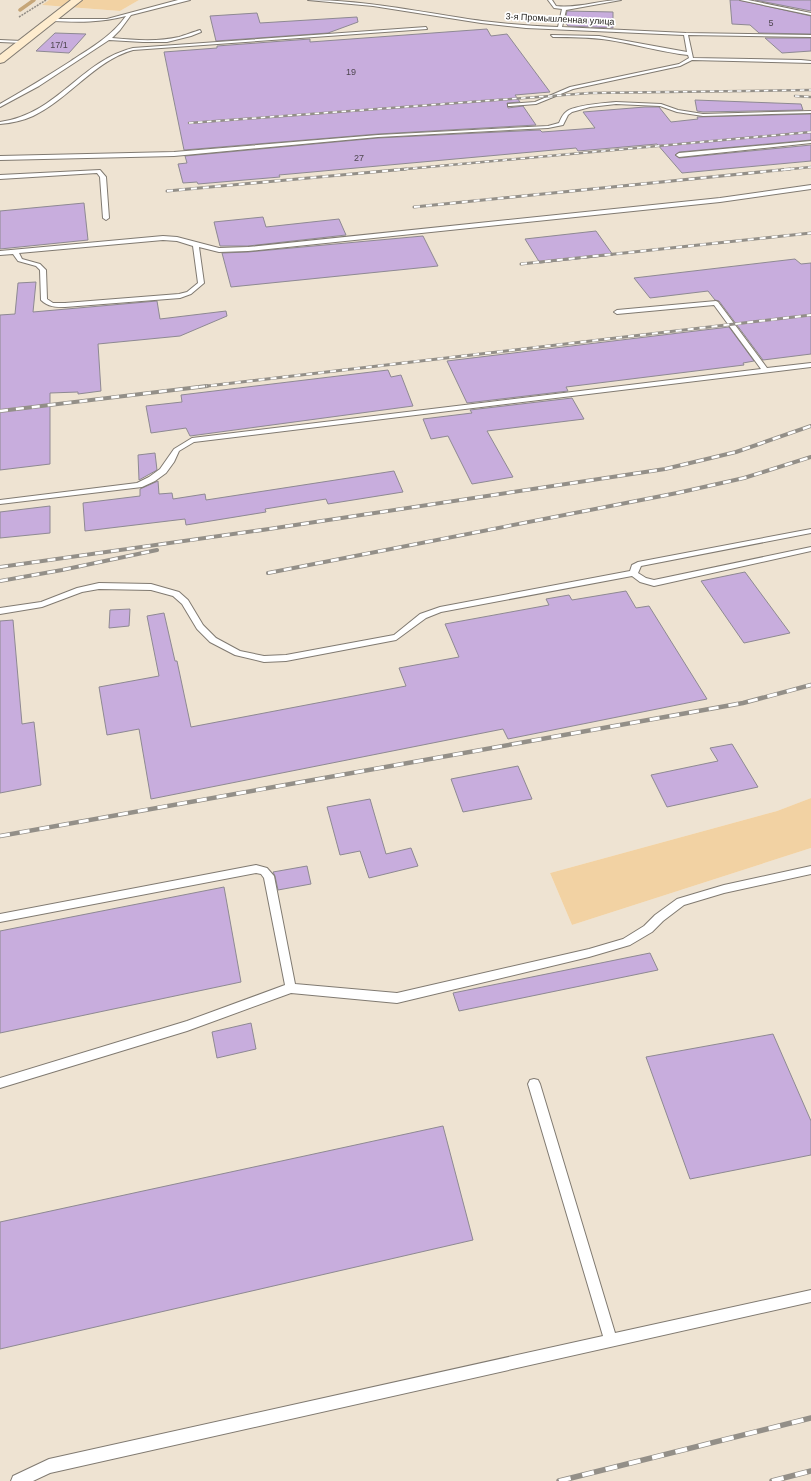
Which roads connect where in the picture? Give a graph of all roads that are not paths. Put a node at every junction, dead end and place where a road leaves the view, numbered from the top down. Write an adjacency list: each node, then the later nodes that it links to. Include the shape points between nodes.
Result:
1 (77, 0): 14 (main road)
2 (179, 0): 3 (lane); 12 (lane)
3 (188, 0)
4 (310, 0): 9 (lane, 3-я Промышленная улица)
5 (387, 0): 10 (lane)
6 (550, 0): 11 (lane, via 555,7)
7 (620, 0): 11 (lane)
8 (742, 0): 13 (lane)
9 (330, 1): 10 (lane, 3-я Промышленная улица)
10 (373, 5): 16 (lane, 3-я Промышленная улица, via 482,22)
11 (564, 9): 16 (lane)
12 (130, 14): 14 (lane, via 107,20); 21 (lane, via 119,29)
13 (811, 14)
14 (51, 20): 23 (main road)
15 (426, 28): 30 (lane, via 133,49 110,58 34,116 17,122)
16 (560, 28): 18 (lane, 3-я Промышленная улица)
17 (200, 31): 21 (lane, via 182,38)
18 (686, 34): 20 (lane, 3-я Промышленная улица); 24 (lane)
19 (553, 36): 24 (lane, via 584,36 612,40)
20 (811, 36)
21 (108, 38): 28 (lane)
22 (0, 41): 23 (lane)
23 (22, 42): 25 (main road)
24 (691, 56): 26 (lane); 27 (lane, via 687,62 670,68 572,88 536,103)
25 (0, 60)
26 (810, 62)
27 (510, 105)
28 (0, 106)
29 (811, 112): 33 (lane, via 703,115 681,112 661,105 616,104 570,111 561,124 548,127 385,136 174,154)
30 (0, 123)
31 (811, 142): 32 (lane)
32 (679, 155)
33 (0, 158)
34 (0, 177): 36 (lane, via 98,170 103,177)
35 (811, 186): 37 (lane, via 720,200 248,248 219,250)
36 (106, 218)
37 (196, 245): 38 (lane, via 163,238); 38 (lane, via 201,283 189,293 180,296 65,305 54,305 44,300 43,270 38,265 20,260)
38 (15, 252): 39 (lane)
39 (0, 254)
40 (617, 312): 42 (lane, via 716,303)
41 (811, 365): 42 (lane)
42 (765, 370): 43 (lane, via 192,440 176,450 163,471 139,485)
43 (0, 502)
44 (811, 531): 46 (lane, via 638,564)
45 (811, 549): 46 (lane, via 654,583 639,579)
46 (634, 573): 47 (lane, via 440,610 423,616 396,637 286,658 264,659 238,653 213,640 176,594 151,587 99,586 42,604)
47 (0, 611)
48 (811, 870): 50 (lane, via 724,889 681,902 648,929 626,942 397,998)
49 (0, 918): 50 (lane, via 256,869 264,871 269,876)
50 (290, 988): 51 (lane, via 187,1026)
51 (0, 1083)
52 (534, 1084): 54 (lane)
53 (811, 1296): 54 (lane)
54 (611, 1340): 55 (lane, via 50,1466)
55 (18, 1481)

